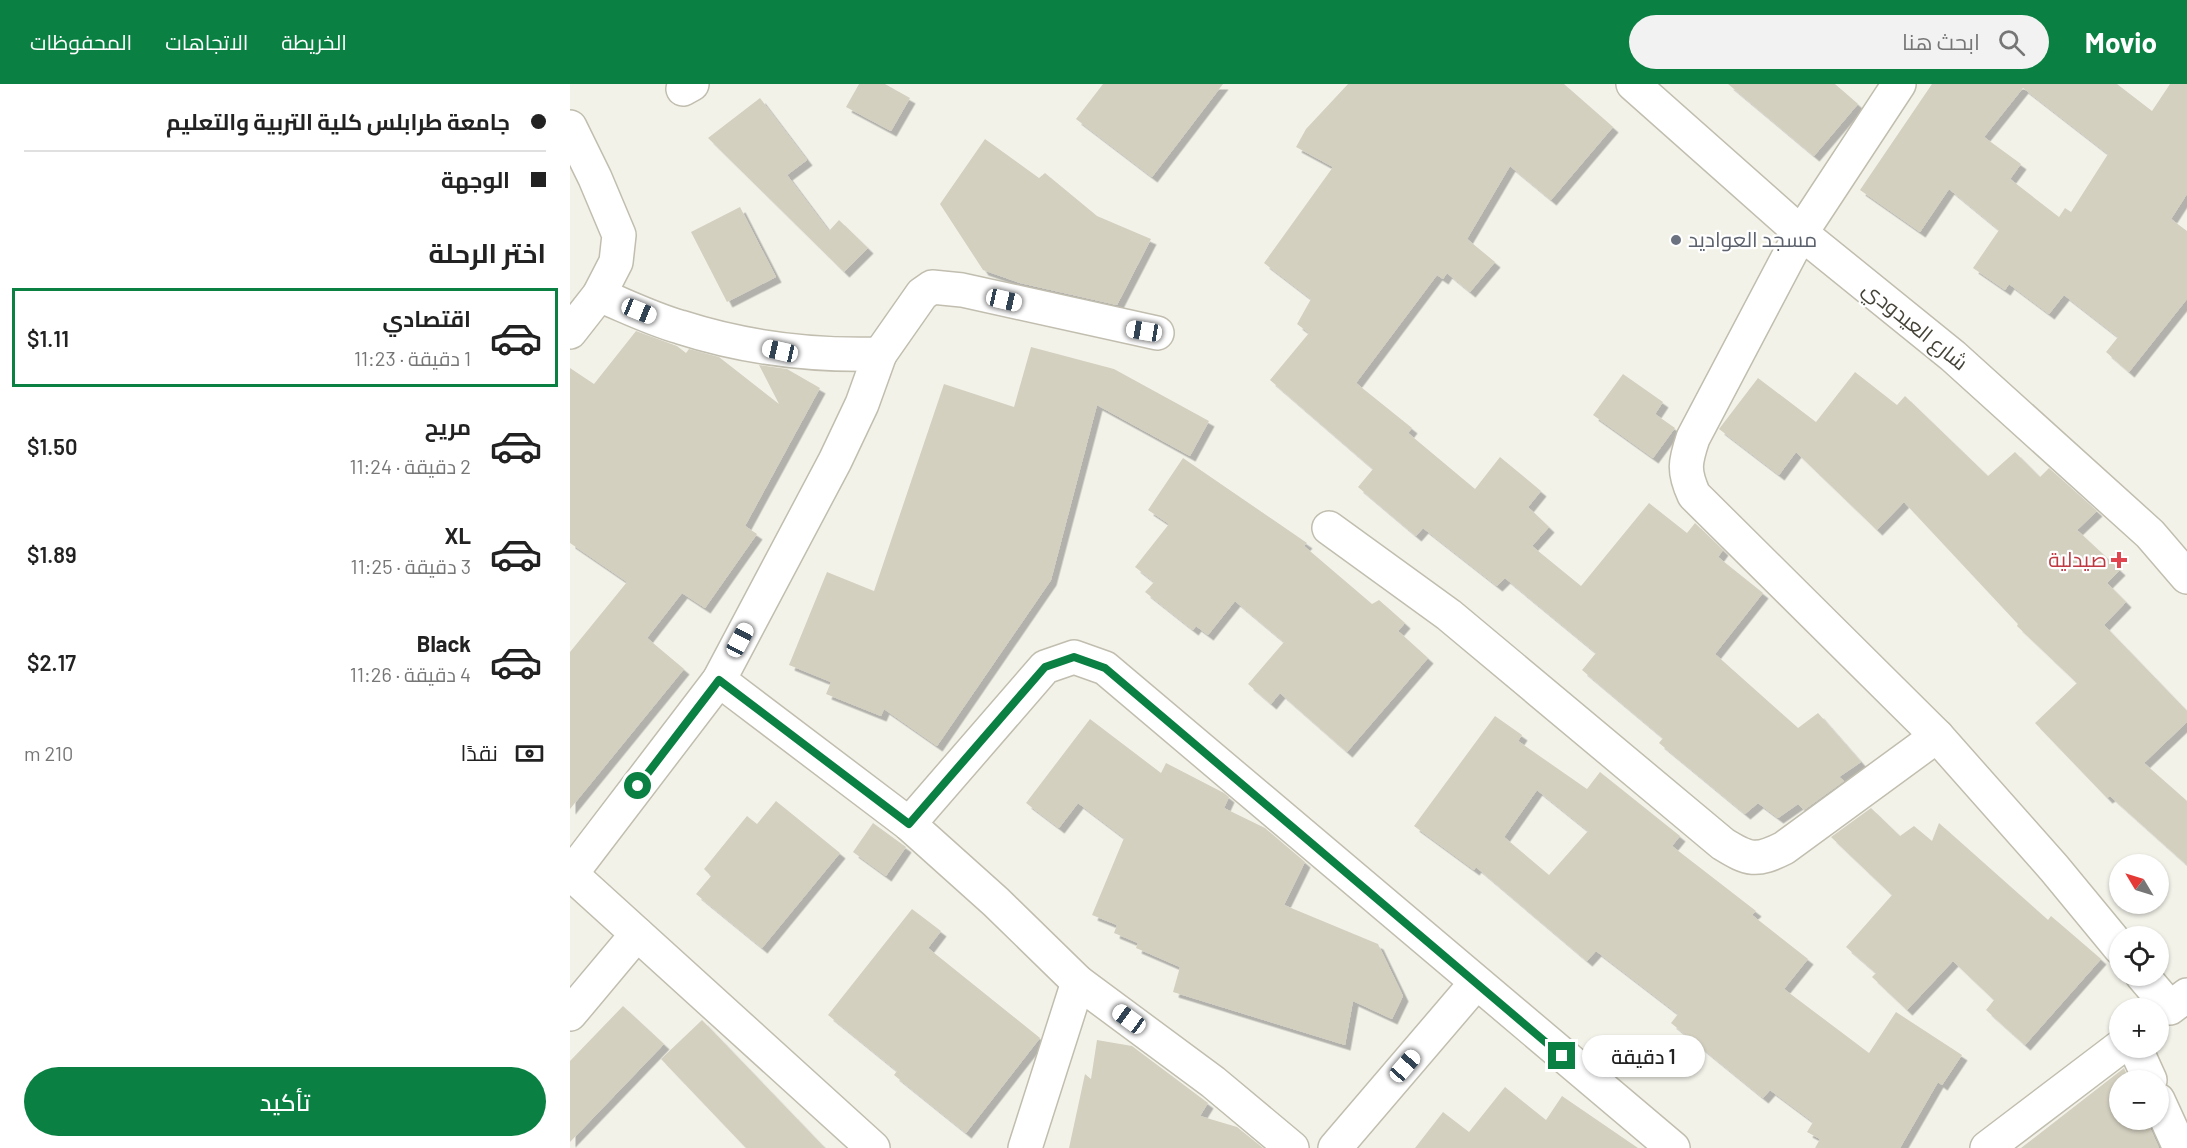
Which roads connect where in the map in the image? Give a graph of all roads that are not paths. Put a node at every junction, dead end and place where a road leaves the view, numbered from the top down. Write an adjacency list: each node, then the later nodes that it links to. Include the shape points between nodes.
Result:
1 (1633, 84): 4 (street, شارع العيدودي)
2 (1899, 84): 4 (street)
3 (570, 126): 5 (street, via 619,235 616,262)
4 (1801, 233): 10 (street, شارع العيدودي, via 1971,372 2150,534); 12 (street, via 1693,438 1686,459 1686,477 1694,495)
5 (599, 295): 6 (street); 8 (street, via 680,327 780,351)
6 (570, 332)
7 (1157, 333): 8 (street, via 962,290 932,287 922,294)
8 (880, 354): 11 (street, via 836,461)
9 (1329, 528): 12 (street, via 1449,615 1741,855 1755,859 1784,848)
10 (2187, 578)
11 (719, 680): 13 (street); 14 (street)
12 (1937, 736): 16 (street)
13 (909, 824): 17 (street); 18 (street, via 1045,667 1074,657 1105,668)
14 (571, 874): 15 (street)
15 (637, 934): 21 (street); 24 (street)
16 (2109, 935)
17 (1078, 982): 25 (street); 26 (street, via 1214,1082)
18 (1476, 983): 27 (street); 28 (street)
19 (2152, 986): 20 (street)
20 (2172, 1007)
21 (570, 1014)
22 (2109, 1055): 29 (street)
23 (2169, 1124): 30 (street)
24 (873, 1148)
25 (1025, 1148)
26 (1292, 1148)
27 (1335, 1148)
28 (1673, 1148)
29 (1986, 1148)
30 (2180, 1148)

